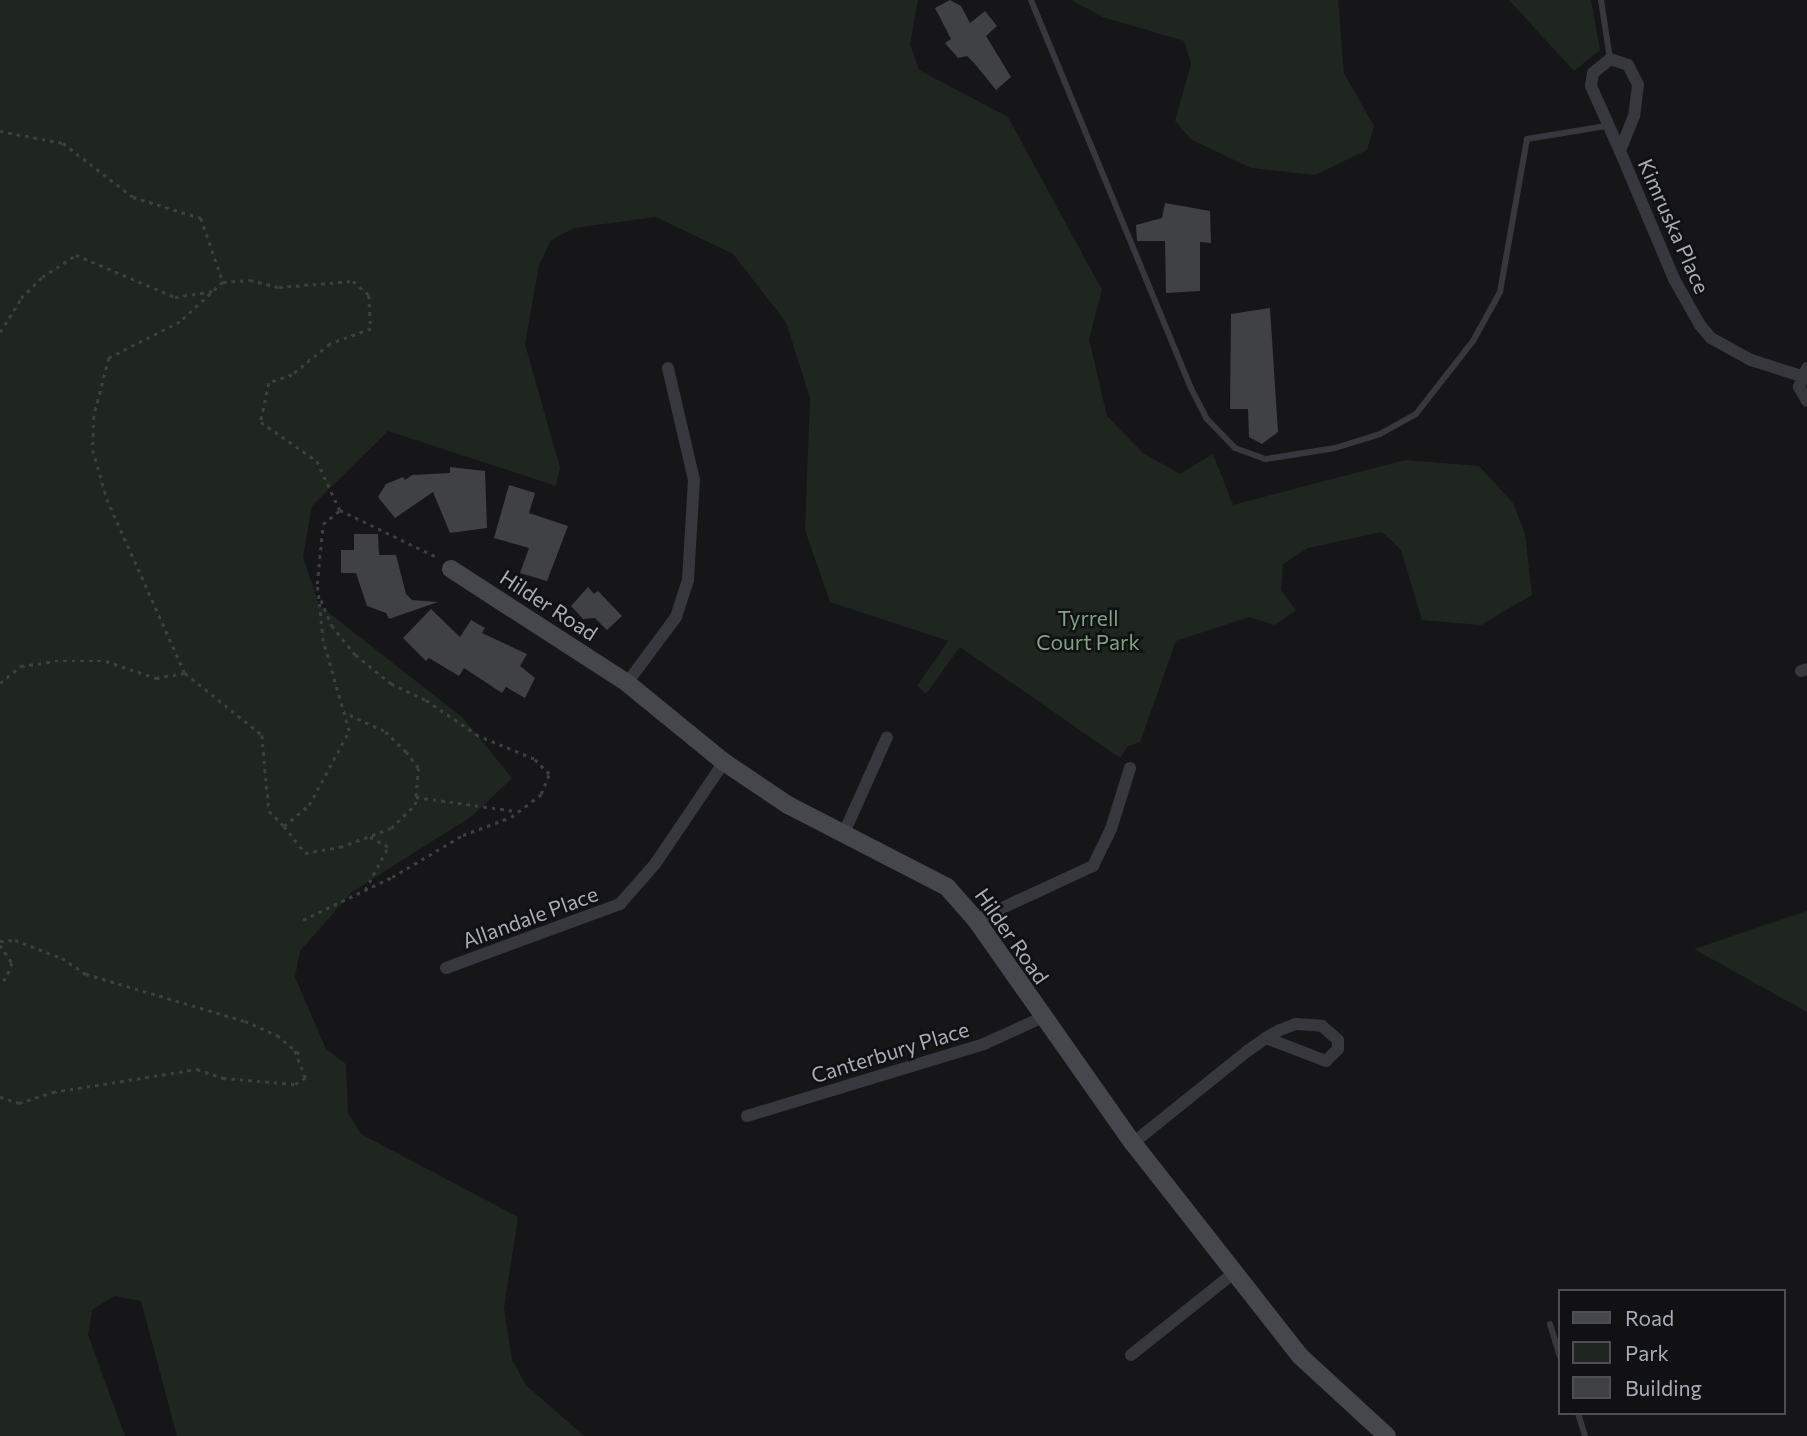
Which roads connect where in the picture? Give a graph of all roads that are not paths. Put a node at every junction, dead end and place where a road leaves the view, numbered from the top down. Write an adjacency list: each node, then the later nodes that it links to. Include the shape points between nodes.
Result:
1 (1031, 0): 4 (lane, via 1191,388 1207,419 1235,448 1266,459 1335,448 1380,434 1416,414 1473,341 1500,292 1527,139)
2 (1601, 0): 3 (lane)
3 (1610, 59): 4 (street, Kimruska Place, via 1593,73 1591,86); 5 (street, Kimruska Place, via 1628,65 1638,85 1634,116)
4 (1606, 125): 5 (street, Kimruska Place)
5 (1620, 151): 7 (street, Kimruska Place, via 1674,279 1711,338 1751,360)
6 (668, 368): 10 (street, via 694,480 688,580 676,617)
7 (1804, 372): 8 (street, via 1800,392)
8 (1807, 401)
9 (451, 569): 10 (street, Hilder Road)
10 (627, 683): 12 (street, Hilder Road)
11 (887, 737): 14 (street)
12 (723, 762): 14 (street, Hilder Road); 16 (street, Allandale Place, via 655,864 620,904)
13 (1130, 768): 15 (street, via 1108,838 1093,866)
14 (842, 835): 15 (street, Hilder Road, via 947,887)
15 (976, 920): 17 (street, Hilder Road)
16 (446, 968)
17 (1041, 1018): 19 (street, Canterbury Place, via 984,1044); 20 (street, Hilder Road)
18 (1266, 1038): 18 (street, via 1296,1024 1311,1024 1331,1032 1338,1049 1325,1061); 20 (street)
19 (747, 1116)
20 (1133, 1143): 21 (street, Hilder Road)
21 (1235, 1272): 24 (street); 26 (street, Hilder Road, via 1329,1387)
22 (1550, 1324): 23 (lane)
23 (1559, 1353)
24 (1132, 1355)
25 (1578, 1415): 27 (lane)
26 (1387, 1436)
27 (1585, 1436)

